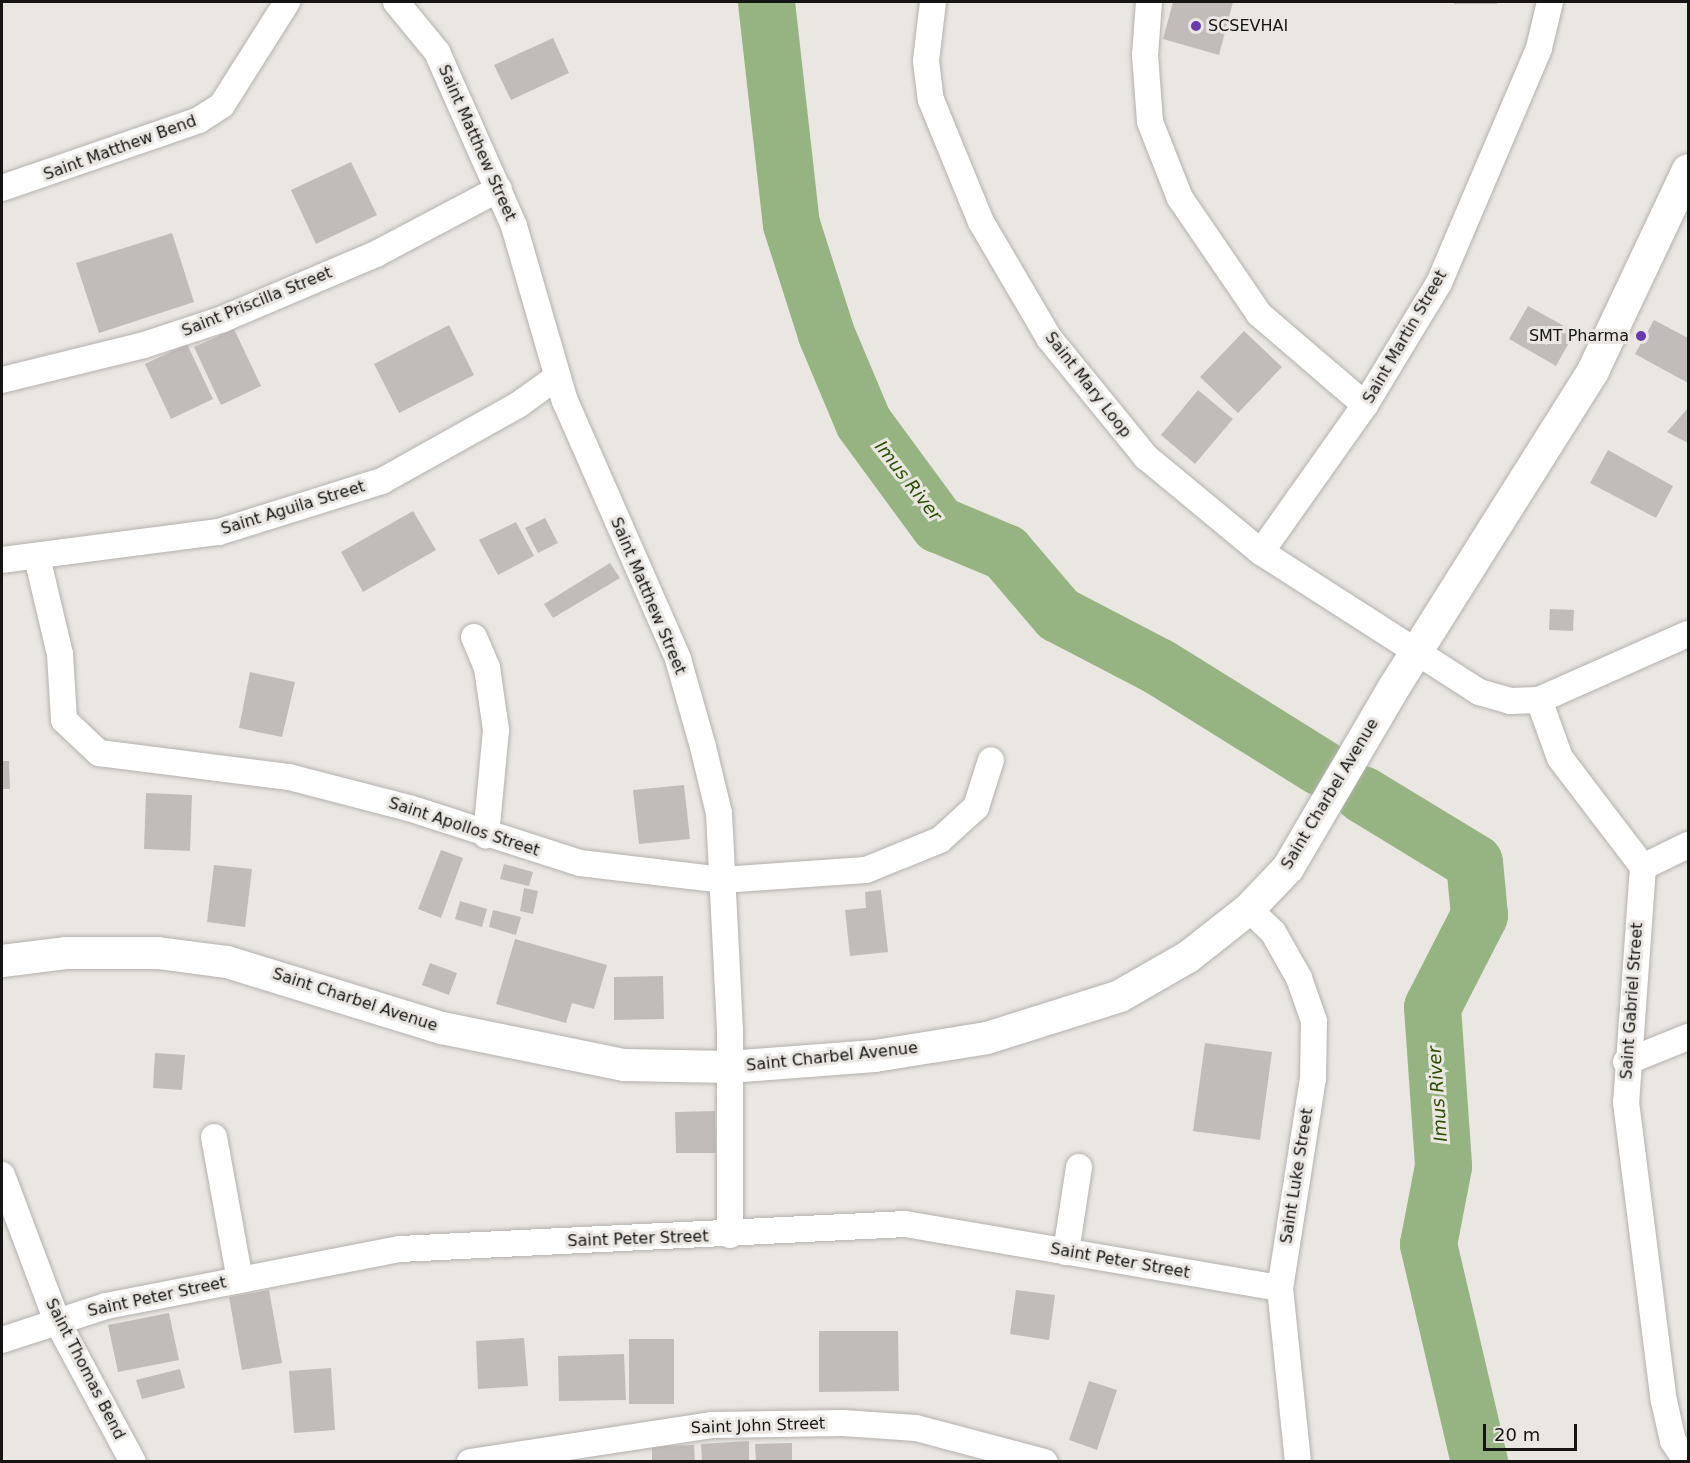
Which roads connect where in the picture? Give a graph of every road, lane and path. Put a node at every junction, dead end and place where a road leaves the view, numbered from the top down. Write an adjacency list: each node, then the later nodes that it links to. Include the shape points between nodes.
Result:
1 (287, 2): 7 (street, Saint Matthew Bend, via 222,105 199,120)
2 (396, 2): 8 (street, Saint Matthew Street, via 437,52)
3 (933, 2): 12 (street, Saint Mary Loop, via 926,61 941,133 981,222 1049,338 1146,457)
4 (1149, 2): 11 (street, via 1145,55 1150,122 1180,198 1259,314)
5 (1550, 2): 11 (street, Saint Martin Street, via 1539,48 1439,283)
6 (1689, 171): 17 (street, Saint Charbel Avenue, via 1593,371)
7 (2, 189)
8 (498, 189): 9 (street, Saint Matthew Street); 10 (street, Saint Priscilla Street, via 376,254 223,319 144,345)
9 (556, 377): 13 (street, Saint Aguila Street, via 518,405 382,481 219,532); 23 (street, Saint Matthew Street, via 678,659 719,813)
10 (2, 380)
11 (1365, 405): 12 (street, Saint Martin Street)
12 (1261, 552): 17 (street, Saint Mary Loop)
13 (38, 557): 14 (street, Saint Aguila Street); 20 (street, Saint Apollos Street, via 60,654 64,720 99,753 289,777 409,808)
14 (2, 560)
15 (1689, 634): 18 (street)
16 (474, 637): 20 (street, via 487,668 496,730)
17 (1415, 655): 18 (street, via 1479,692 1510,701); 24 (street, Saint Charbel Avenue, via 1288,868)
18 (1539, 700): 22 (street, via 1560,758)
19 (991, 760): 23 (street, Saint Apollos Street, via 976,807 940,840 914,852 866,870)
20 (486, 836): 23 (street, Saint Apollos Street, via 580,863)
21 (1689, 845): 22 (street)
22 (1642, 867): 27 (street, Saint Gabriel Street)
23 (722, 880): 28 (street, Saint Matthew Street)
24 (1249, 909): 28 (street, Saint Charbel Avenue, via 1188,957 1120,996 1054,1020 987,1038 875,1056); 35 (street, Saint Luke Street, via 1273,932 1314,1021 1313,1078)
25 (2, 961): 28 (street, Saint Charbel Avenue, via 100,953 226,962 520,1048 624,1065)
26 (1689, 1037): 27 (street)
27 (1626, 1062): 38 (street, Saint Gabriel Street, via 1629,1125)
28 (729, 1067): 32 (street, Saint Matthew Street)
29 (214, 1137): 34 (street)
30 (1079, 1167): 33 (street)
31 (2, 1175): 36 (street, Saint Thomas Bend)
32 (730, 1235): 33 (street, Saint Peter Street, via 905,1224); 34 (street, Saint Peter Street, via 400,1249)
33 (1066, 1252): 35 (street, Saint Peter Street)
34 (240, 1280): 36 (street, Saint Peter Street)
35 (1280, 1288): 42 (street, Saint Luke Street)
36 (57, 1321): 37 (street, Saint Peter Street); 39 (street, Saint Thomas Bend)
37 (2, 1340)
38 (1683, 1444)
39 (133, 1461)
40 (470, 1461): 41 (street, Saint John Street, via 711,1425 843,1423 916,1428 987,1442)
41 (1045, 1461)
42 (1298, 1461)

